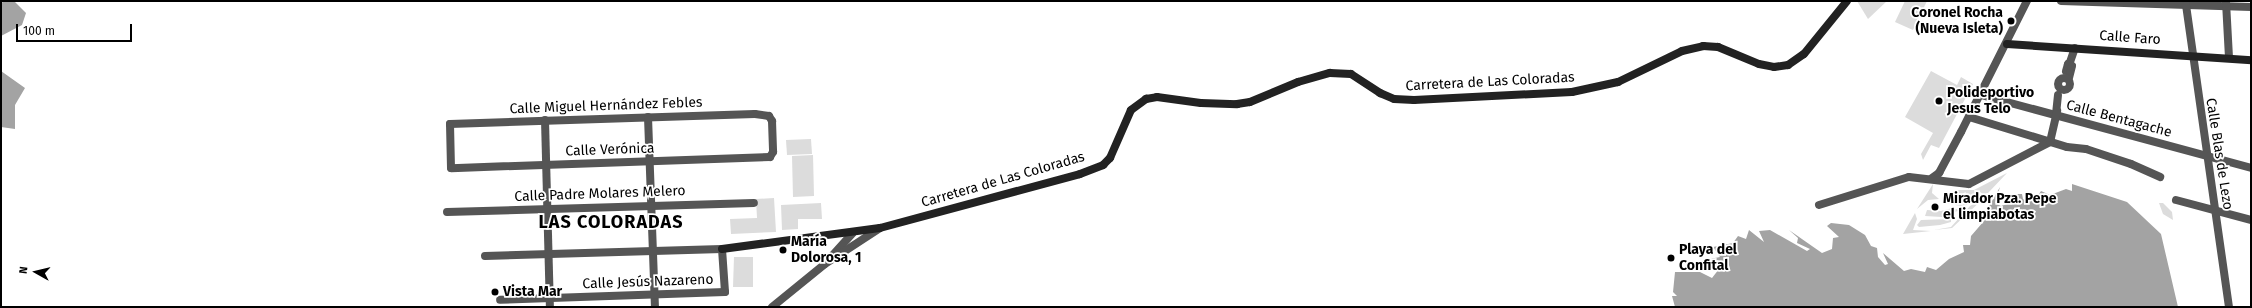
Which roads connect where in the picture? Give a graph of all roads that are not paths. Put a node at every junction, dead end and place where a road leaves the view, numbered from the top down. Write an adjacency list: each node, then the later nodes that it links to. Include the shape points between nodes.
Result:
1 (1847, 1): 34 (street, Carretera de Las Coloradas, via 1804,54 1788,65 1774,67 1759,64 1718,47 1703,46 1682,51 1618,82 1572,92 1394,99 1351,74 1330,73 1298,82 1250,102 1237,104 1201,104 1157,96 1146,99 1131,110 1115,149 1103,165 1080,174)
2 (2027, 1): 7 (street)
3 (2061, 1): 5 (street)
4 (2226, 3): 5 (street); 6 (street); 10 (street)
5 (2186, 5): 9 (street, Calle Blas de Lezo)
6 (2251, 7)
7 (2007, 44): 8 (street, Calle Faro); 12 (street)
8 (2075, 48): 9 (street, Calle Faro); 13 (street, via 2068,72 2070,86)
9 (2192, 56): 10 (street, Calle Faro); 18 (street, Calle Blas de Lezo)
10 (2229, 58): 11 (street, Calle Faro)
11 (2251, 60)
12 (1981, 95): 13 (street, Calle Bentagache); 15 (street)
13 (2059, 102): 17 (street); 18 (street, Calle Bentagache)
14 (648, 117): 16 (street, Calle Miguel Hernández Febles); 19 (street, Calle Miguel Hernández Febles, via 762,114 769,116 772,121 773,152); 20 (street)
15 (1969, 117): 17 (street); 25 (street, via 1939,173)
16 (544, 120): 21 (street); 22 (street, Calle Miguel Hernández Febles, via 450,124)
17 (2050, 142): 24 (street, via 2086,149); 25 (street, via 1969,184)
18 (2206, 155): 23 (street, Calle Bentagache); 31 (street, Calle Blas de Lezo)
19 (770, 157): 20 (street, Calle Verónica)
20 (649, 162): 21 (street, Calle Verónica); 28 (street)
21 (546, 166): 22 (street, Calle Verónica); 30 (street)
22 (451, 168)
23 (2251, 168)
24 (2160, 177)
25 (1932, 178): 29 (street, via 1909,177)
26 (2176, 200): 31 (street)
27 (754, 203): 28 (street, Calle Padre Molares Melero)
28 (651, 205): 30 (street, Calle Padre Molares Melero); 39 (street)
29 (1819, 205)
30 (547, 209): 32 (street, Calle Padre Molares Melero); 40 (street)
31 (2214, 209): 33 (street); 49 (street, Calle Blas de Lezo)
32 (447, 212)
33 (2251, 220)
34 (880, 228): 35 (street, Carretera de Las Coloradas); 42 (street)
35 (853, 233): 36 (street, Carretera de Las Coloradas); 37 (street)
36 (837, 235): 37 (street, via 843,239); 38 (street, Carretera de Las Coloradas)
37 (843, 244): 42 (street)
38 (722, 249): 39 (street); 43 (street, Calle Jesús Nazareno, via 724,292)
39 (653, 250): 40 (street); 43 (street)
40 (549, 254): 41 (street); 44 (street)
41 (485, 256)
42 (825, 264): 48 (street)
43 (654, 295): 44 (street, Calle Jesús Nazareno); 47 (street)
44 (550, 298): 45 (street, Calle Jesús Nazareno); 46 (street)
45 (500, 300)
46 (550, 307)
47 (655, 307)
48 (772, 307)
49 (2229, 307)

